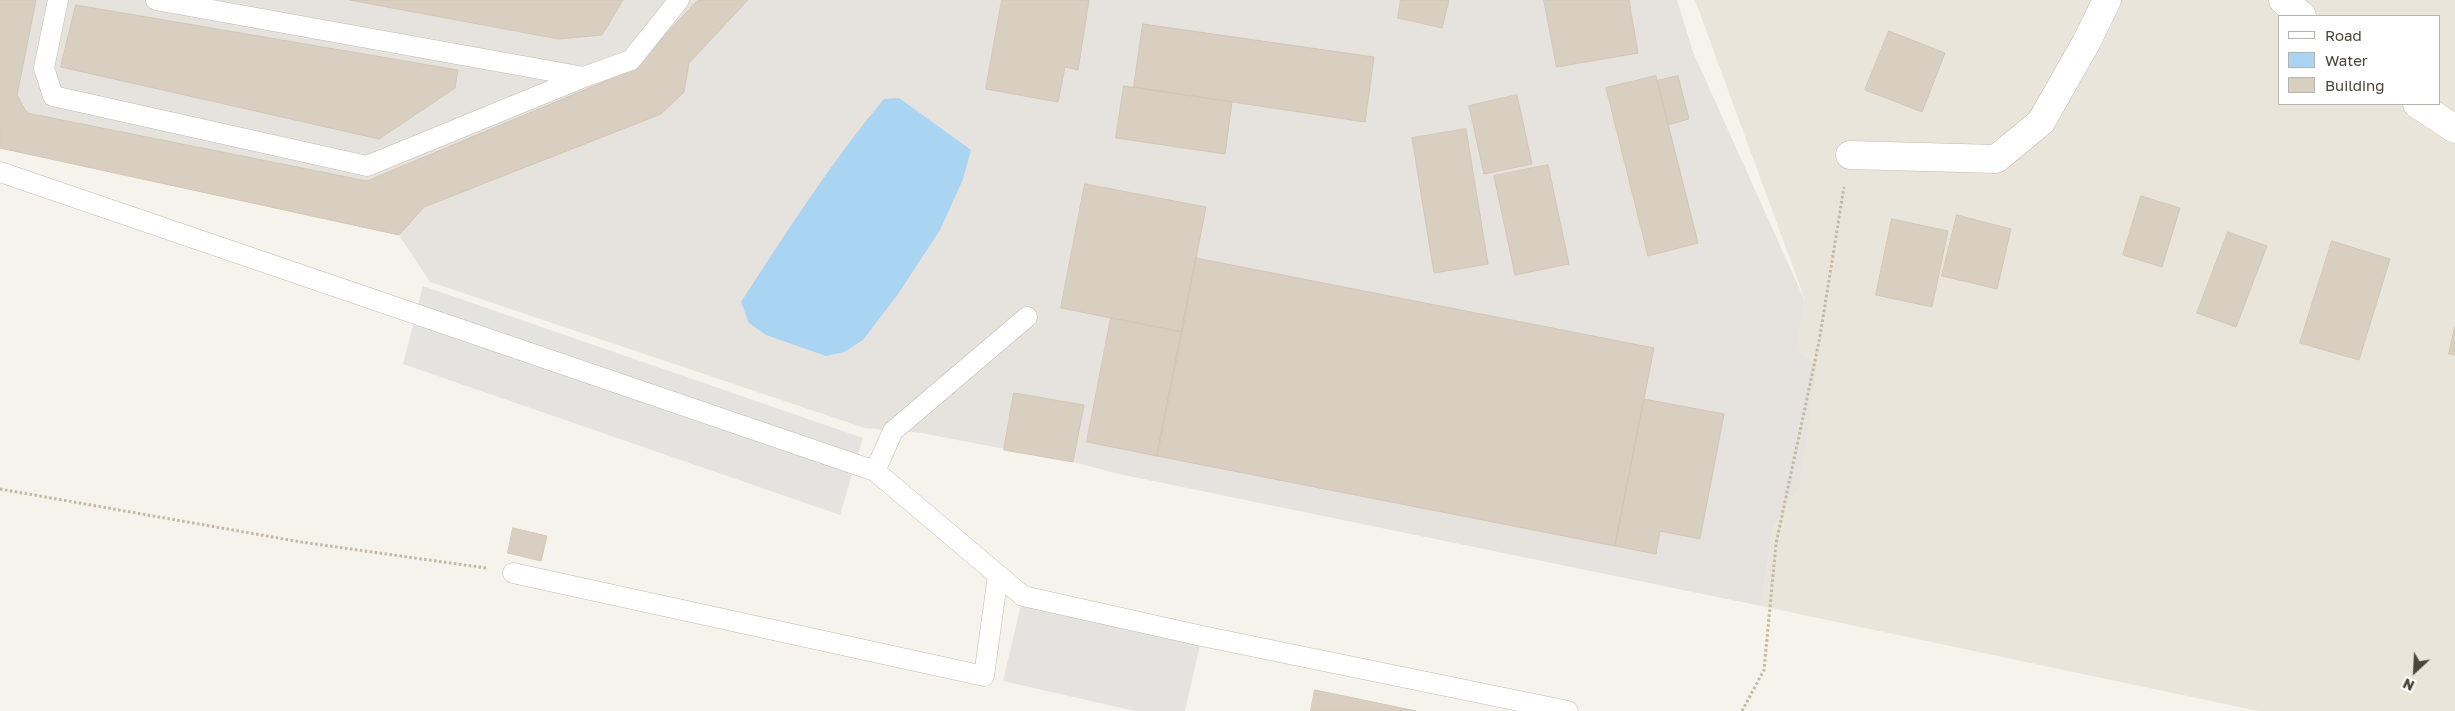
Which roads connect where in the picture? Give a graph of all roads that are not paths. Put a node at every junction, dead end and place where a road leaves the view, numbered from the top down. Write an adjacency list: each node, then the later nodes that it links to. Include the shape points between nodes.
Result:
1 (58, 0): 7 (lane, via 44,68 53,96 367,166)
2 (156, 0): 7 (lane)
3 (679, 0): 7 (lane, via 631,60)
4 (2107, 0): 10 (street, via 2041,122 1996,159)
5 (2283, 0): 6 (street)
6 (2301, 15)
7 (584, 76)
8 (2418, 105): 9 (street)
9 (2455, 130)
10 (1850, 155)
11 (0, 172): 13 (lane)
12 (1027, 317): 13 (lane, via 893,431)
13 (875, 471): 15 (lane)
14 (513, 573): 15 (lane, via 984,676)
15 (998, 575): 16 (lane, via 1022,596)
16 (1568, 711)

